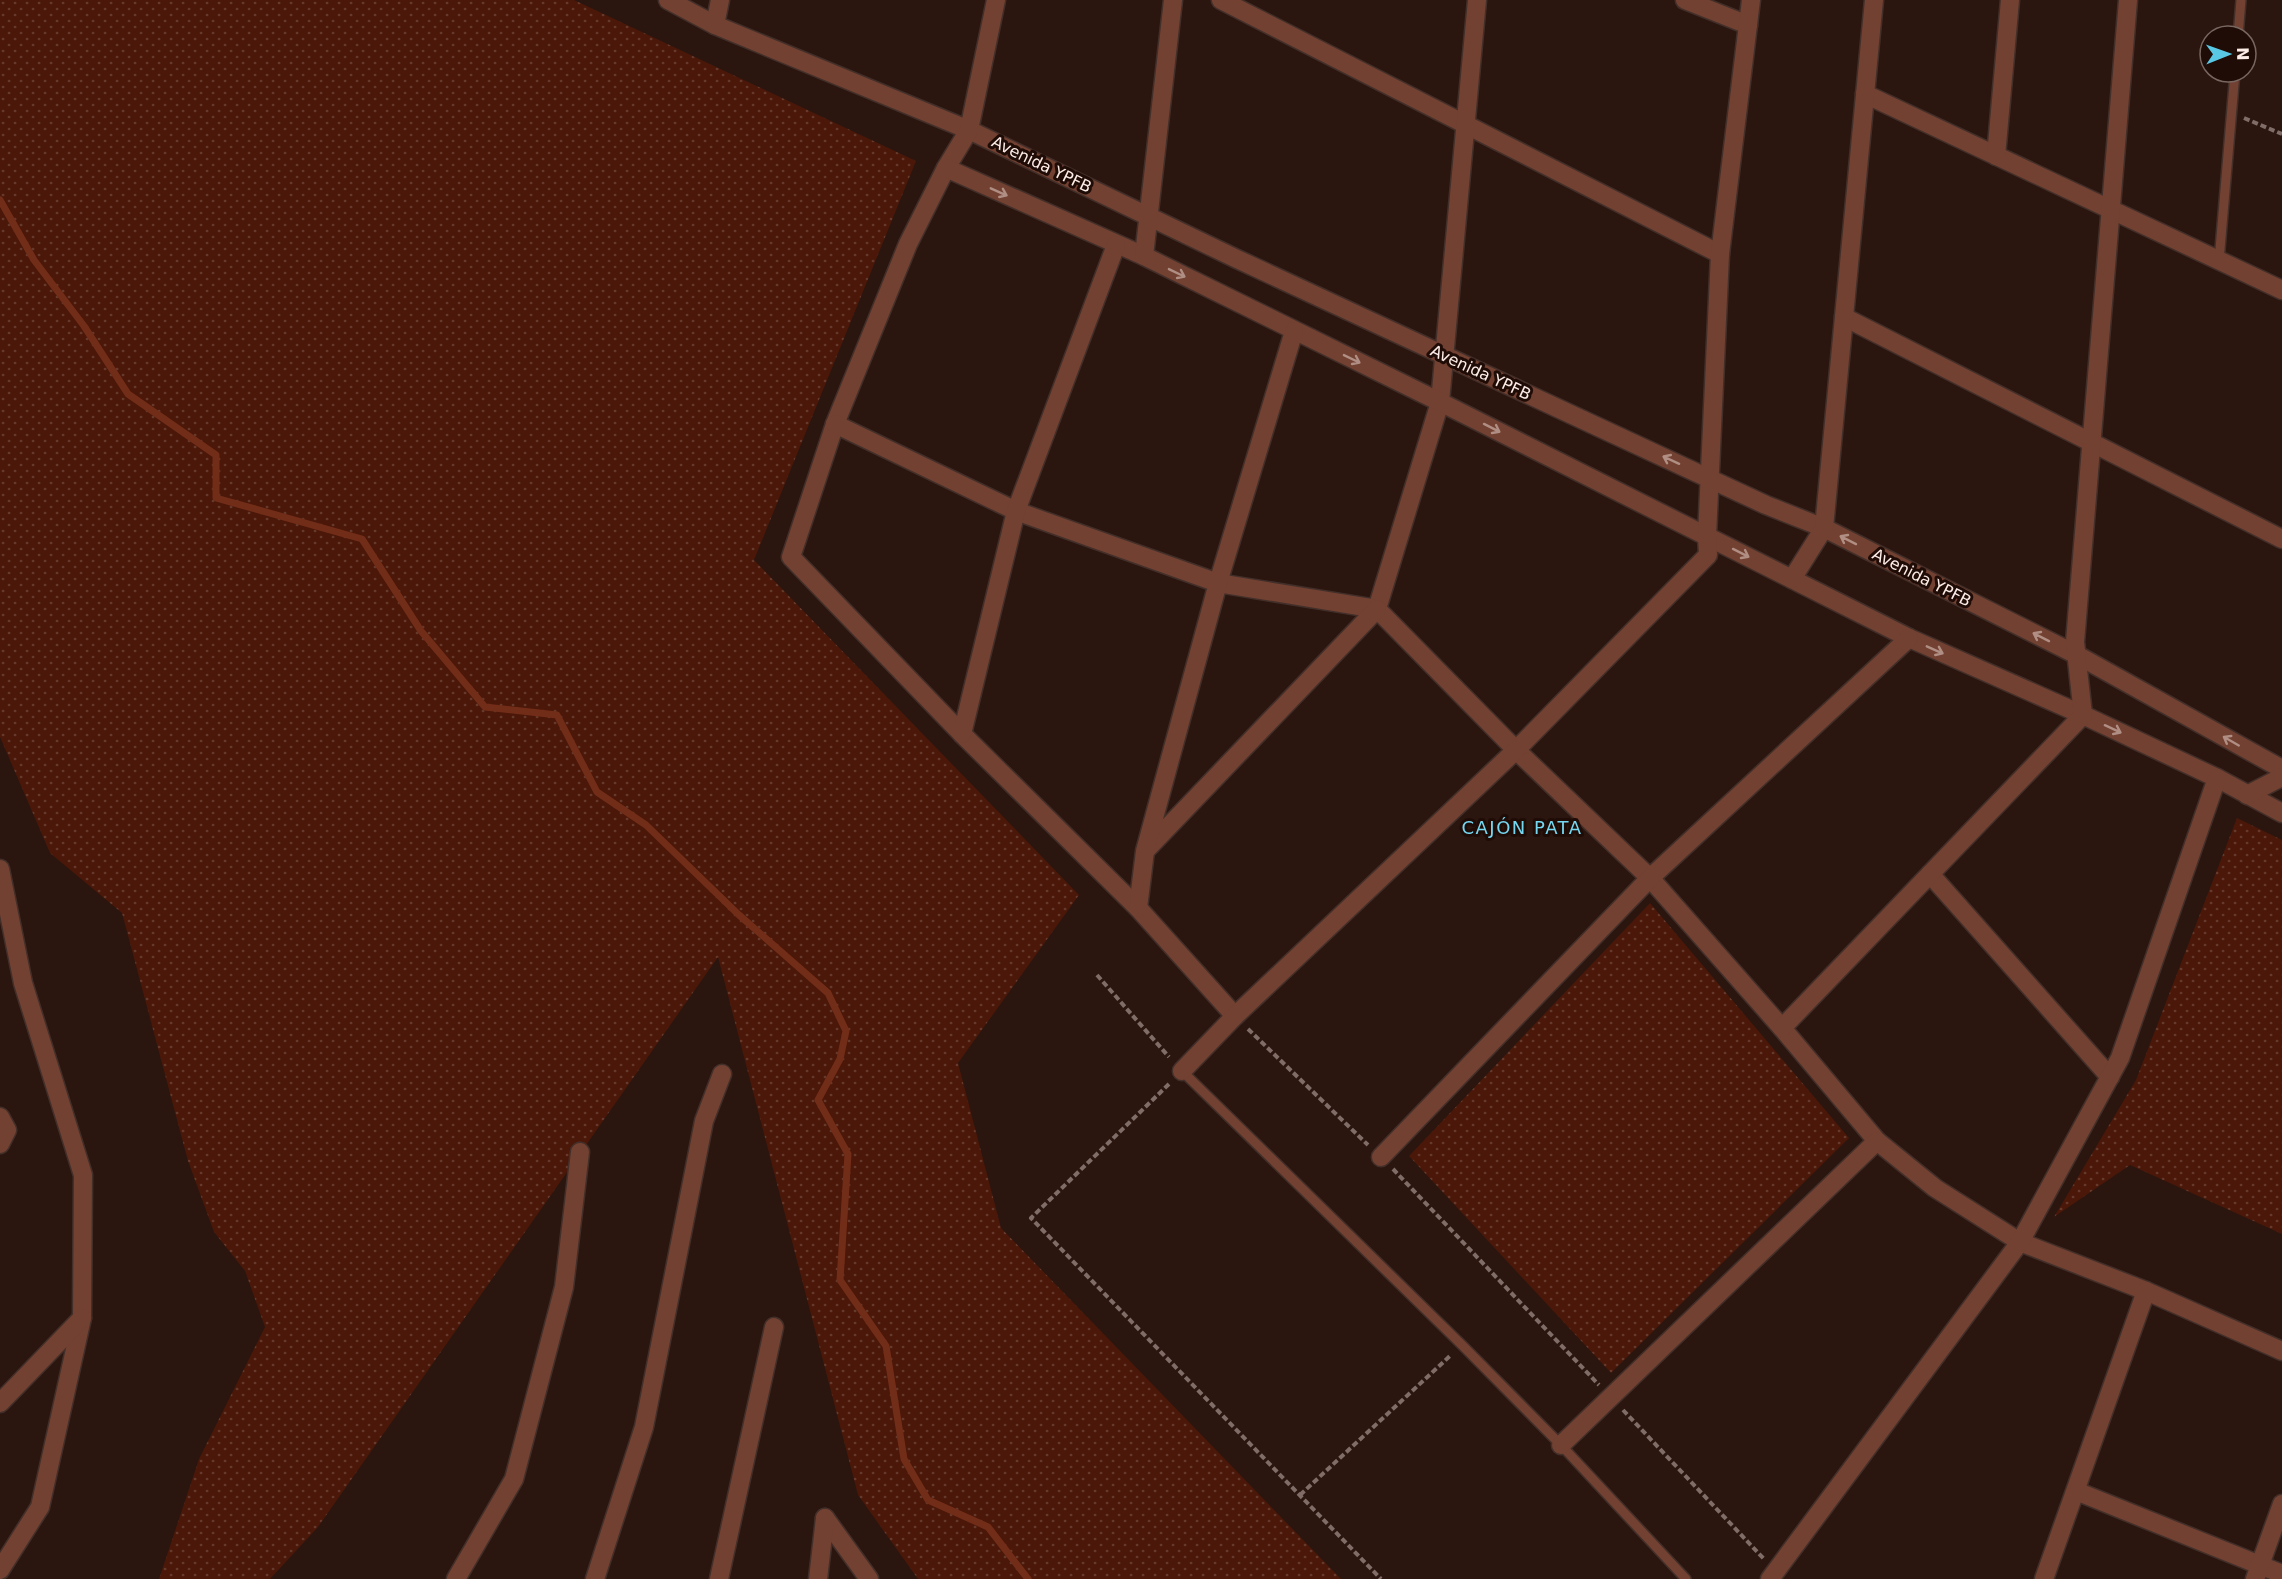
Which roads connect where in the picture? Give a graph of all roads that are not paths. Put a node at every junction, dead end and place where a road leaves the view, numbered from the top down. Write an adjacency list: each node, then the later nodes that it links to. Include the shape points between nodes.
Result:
1 (668, 0): 14 (street, Avenida YPFB)
2 (720, 0): 14 (street)
3 (996, 0): 19 (street)
4 (1173, 0): 23 (street)
5 (1221, 0): 18 (street)
6 (1477, 0): 18 (street)
7 (1685, 0): 15 (street)
8 (1751, 0): 15 (street)
9 (1874, 0): 17 (street)
10 (2010, 0): 20 (street)
11 (2128, 0): 22 (street)
12 (2241, 0): 13 (lane)
13 (2239, 24)
14 (715, 25): 19 (street, Avenida YPFB)
15 (1748, 25): 25 (street)
16 (2234, 84): 27 (lane)
17 (1865, 94): 20 (street); 29 (street)
18 (1466, 123): 25 (street); 31 (street)
19 (969, 130): 21 (street); 23 (street, Avenida YPFB)
20 (1996, 156): 22 (street)
21 (946, 168): 24 (street, one-way to 24); 33 (street, via 909,244)
22 (2111, 210): 27 (street); 34 (street)
23 (1149, 215): 26 (street); 31 (street, Avenida YPFB)
24 (1116, 244): 26 (street); 36 (street)
25 (1720, 254): 35 (street)
26 (1144, 256): 30 (street, one-way to 30)
27 (2219, 261): 28 (street)
28 (2282, 290)
29 (1844, 317): 34 (street); 37 (street)
30 (1294, 331): 32 (street, one-way to 32); 41 (street)
31 (1444, 355): 32 (street); 35 (street, Avenida YPFB, one-way to 31)
32 (1440, 402): 38 (street, one-way to 38); 42 (street)
33 (835, 424): 36 (street); 46 (street, via 791,557)
34 (2092, 442): 39 (street); 44 (street)
35 (1710, 478): 37 (street, Avenida YPFB); 38 (street)
36 (1016, 512): 41 (street); 46 (street)
37 (1824, 528): 40 (street); 44 (street, Avenida YPFB, one-way to 37)
38 (1707, 536): 40 (street, one-way to 40); 47 (street, via 1708,555)
39 (2282, 539)
40 (1792, 579): 43 (street)
41 (1218, 582): 42 (street); 53 (street)
42 (1377, 609): 47 (street); 53 (street)
43 (1910, 638): 45 (street, one-way to 45); 56 (street)
44 (2077, 655): 45 (street); 48 (street, Avenida YPFB, one-way to 44)
45 (2083, 715): 50 (street, one-way to 50); 55 (street)
46 (962, 734): 57 (street)
47 (1516, 750): 56 (street); 58 (street)
48 (2282, 769)
49 (2282, 777): 51 (street)
50 (2217, 778): 51 (street); 62 (street, via 2120,1058)
51 (2247, 795): 52 (street)
52 (2282, 813)
53 (1145, 851): 57 (street)
54 (0, 869): 70 (street, via 23,983 83,1175)
55 (1930, 874): 59 (street); 62 (street)
56 (1650, 878): 59 (street); 67 (street)
57 (1138, 908): 58 (street)
58 (1235, 1016): 60 (street)
59 (1782, 1028): 64 (street)
60 (1182, 1071): 74 (lane)
61 (722, 1074): 82 (street, via 704,1121 644,1427)
62 (2110, 1077): 68 (street)
63 (0, 1117): 65 (street, via 6,1130)
64 (1876, 1141): 68 (street, via 1935,1188); 74 (street)
65 (0, 1144)
66 (580, 1152): 81 (street, via 564,1287 514,1479)
67 (1381, 1157)
68 (2020, 1242): 69 (street); 80 (street)
69 (2146, 1291): 72 (street); 75 (street)
70 (82, 1318): 73 (street); 77 (street, via 40,1507)
71 (774, 1327): 83 (street)
72 (2282, 1351)
73 (0, 1403)
74 (1561, 1445): 86 (lane)
75 (2076, 1491): 78 (street); 87 (street)
76 (2282, 1504): 78 (street)
77 (0, 1570)
78 (2258, 1572): 79 (street)
79 (2282, 1574)
80 (1773, 1576)
81 (456, 1579)
82 (595, 1579)
83 (719, 1579)
84 (818, 1579): 85 (street, via 825,1518)
85 (869, 1579)
86 (1686, 1579)
87 (2044, 1579)

